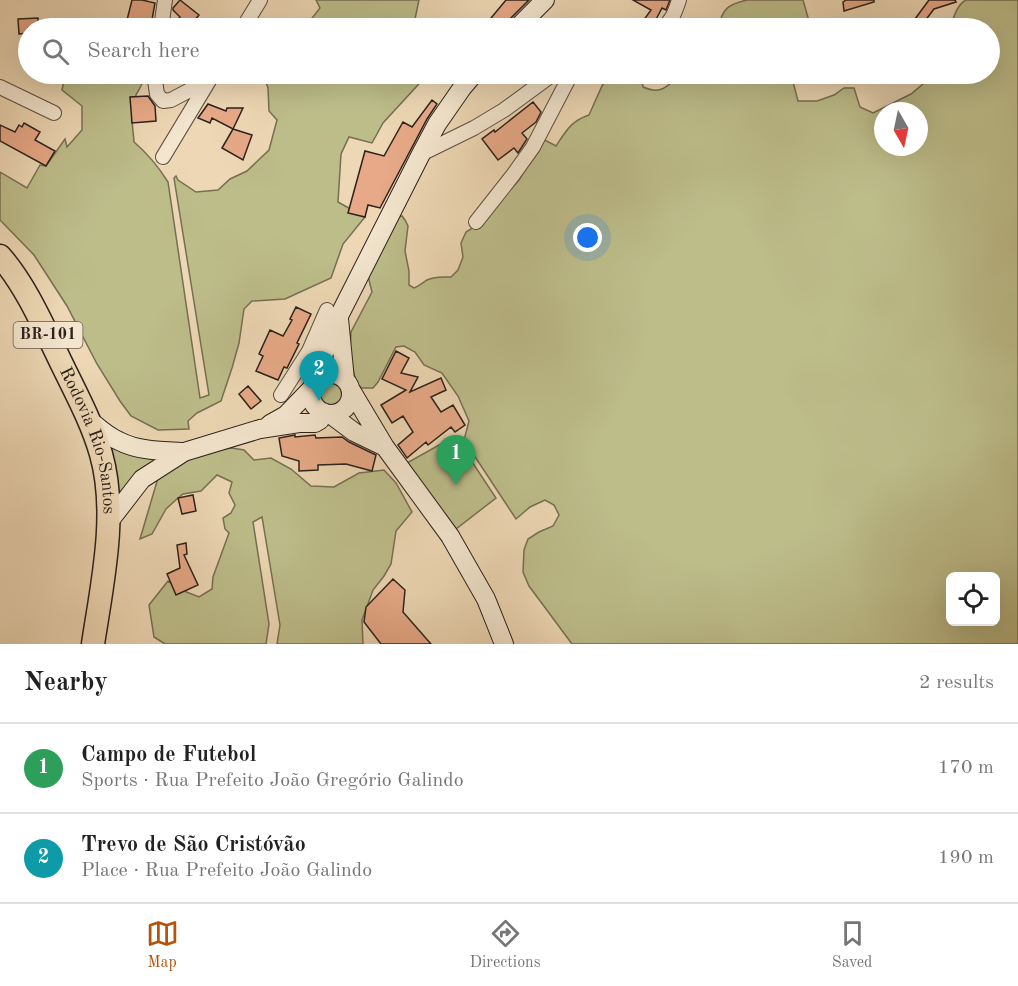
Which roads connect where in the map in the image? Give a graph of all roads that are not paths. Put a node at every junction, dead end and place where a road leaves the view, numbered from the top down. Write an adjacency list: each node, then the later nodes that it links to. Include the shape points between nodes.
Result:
1 (165, 0): 5 (street)
2 (260, 0): 6 (street)
3 (545, 0): 7 (main road)
4 (679, 0): 8 (street)
5 (162, 18)
6 (249, 18)
7 (527, 18)
8 (672, 18)
9 (156, 84): 10 (street, via 162,101)
10 (199, 84)
11 (207, 84): 18 (street)
12 (467, 84): 17 (main road)
13 (539, 84): 17 (street, via 474,128)
14 (566, 84): 19 (street, via 533,147)
15 (0, 87): 16 (street)
16 (54, 113)
17 (421, 154): 21 (main road)
18 (163, 157)
19 (476, 222)
20 (0, 255): 26 (highway, Rodovia Rio-Santos / BR-101, via 41,320)
21 (333, 313): 22 (main road); 23 (main road)
22 (315, 369): 23 (main road, via 324,375 335,375); 24 (street); 25 (main road, via 312,398); 27 (main road, via 286,415)
23 (348, 385): 25 (main road, via 346,407); 28 (main road)
24 (281, 395)
25 (326, 413): 27 (main road, via 315,423); 28 (main road)
26 (88, 419): 29 (main road, via 130,446); 30 (highway, Rodovia Rio-Santos / BR-101, via 105,469)
27 (260, 429): 29 (main road)
28 (385, 447): 32 (main road, via 450,536 486,599)
29 (184, 452): 30 (main road, via 142,479)
30 (108, 523): 31 (highway, Rodovia Rio-Santos / BR-101)
31 (93, 644)
32 (504, 644)

